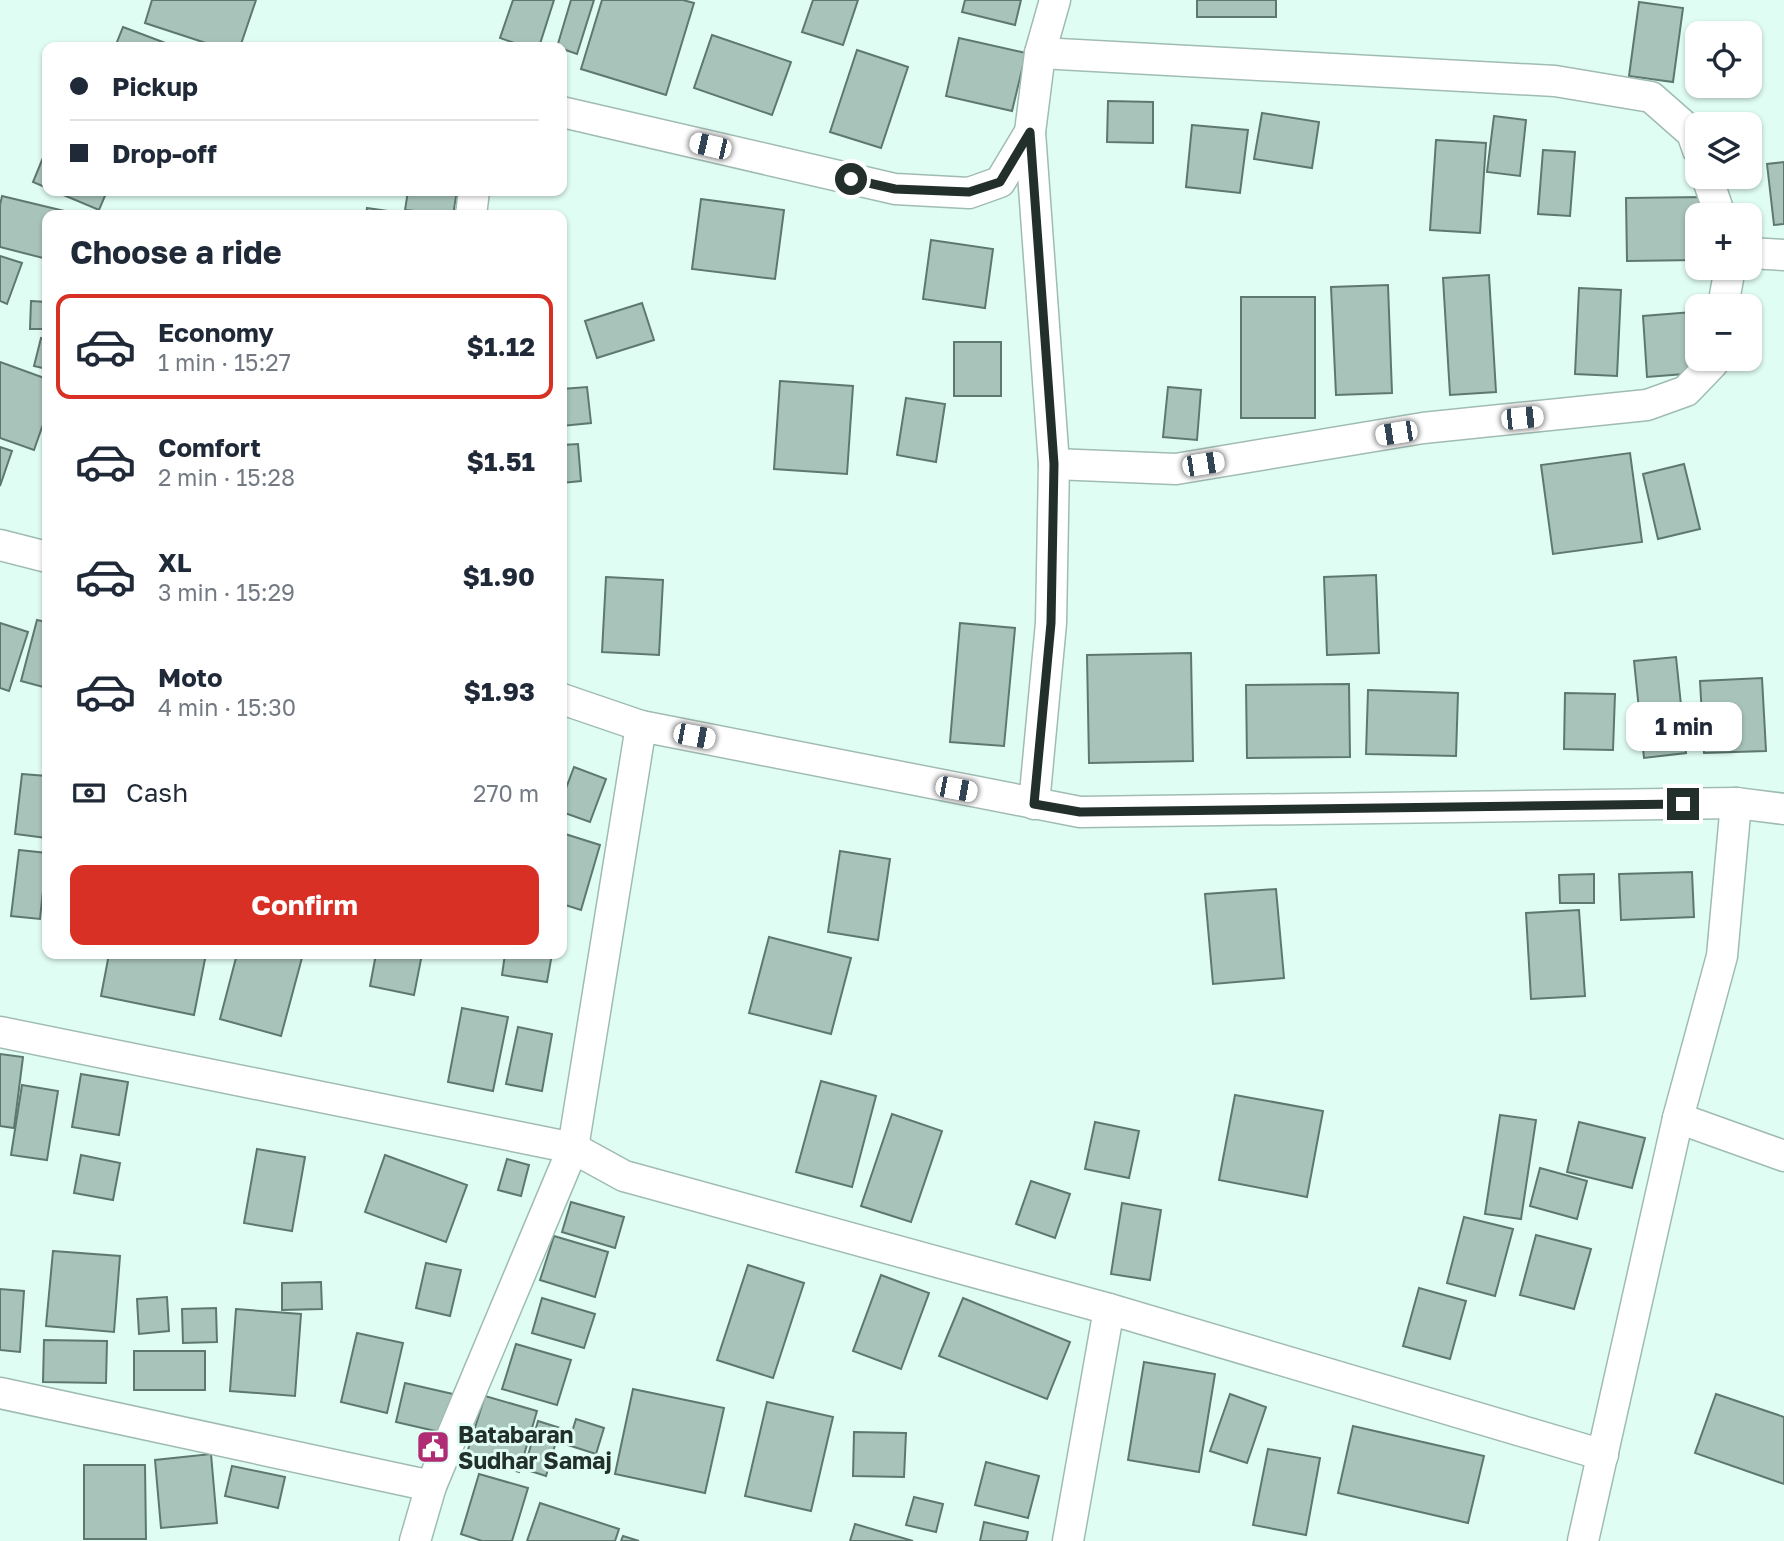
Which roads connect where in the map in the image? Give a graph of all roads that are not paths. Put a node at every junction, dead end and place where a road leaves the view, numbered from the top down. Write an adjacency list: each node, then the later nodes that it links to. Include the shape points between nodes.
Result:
1 (1055, 0): 2 (street)
2 (1040, 53): 4 (street, via 1555,81 1651,97); 5 (street)
3 (567, 113): 5 (street, via 895,189 969,192 1000,182)
4 (1685, 127)
5 (1030, 132): 9 (street)
6 (1762, 254): 7 (street)
7 (1784, 255)
8 (1705, 371): 9 (street, via 1686,391 1647,405 1423,428 1176,469)
9 (1054, 464): 15 (street, via 1051,623)
10 (0, 545): 11 (street)
11 (42, 555)
12 (567, 701): 13 (street)
13 (641, 726): 15 (street); 19 (street)
14 (1736, 803): 15 (street, via 1080,812); 16 (street); 18 (street, via 1722,956)
15 (1034, 804)
16 (1784, 809)
17 (0, 1032): 19 (street)
18 (1678, 1118): 20 (street); 23 (street)
19 (573, 1148): 21 (street, via 624,1176); 24 (street)
20 (1784, 1156)
21 (1109, 1309): 23 (street); 26 (street)
22 (0, 1393): 24 (street)
23 (1603, 1455): 27 (street)
24 (431, 1486): 25 (street)
25 (415, 1541)
26 (1068, 1541)
27 (1583, 1541)

